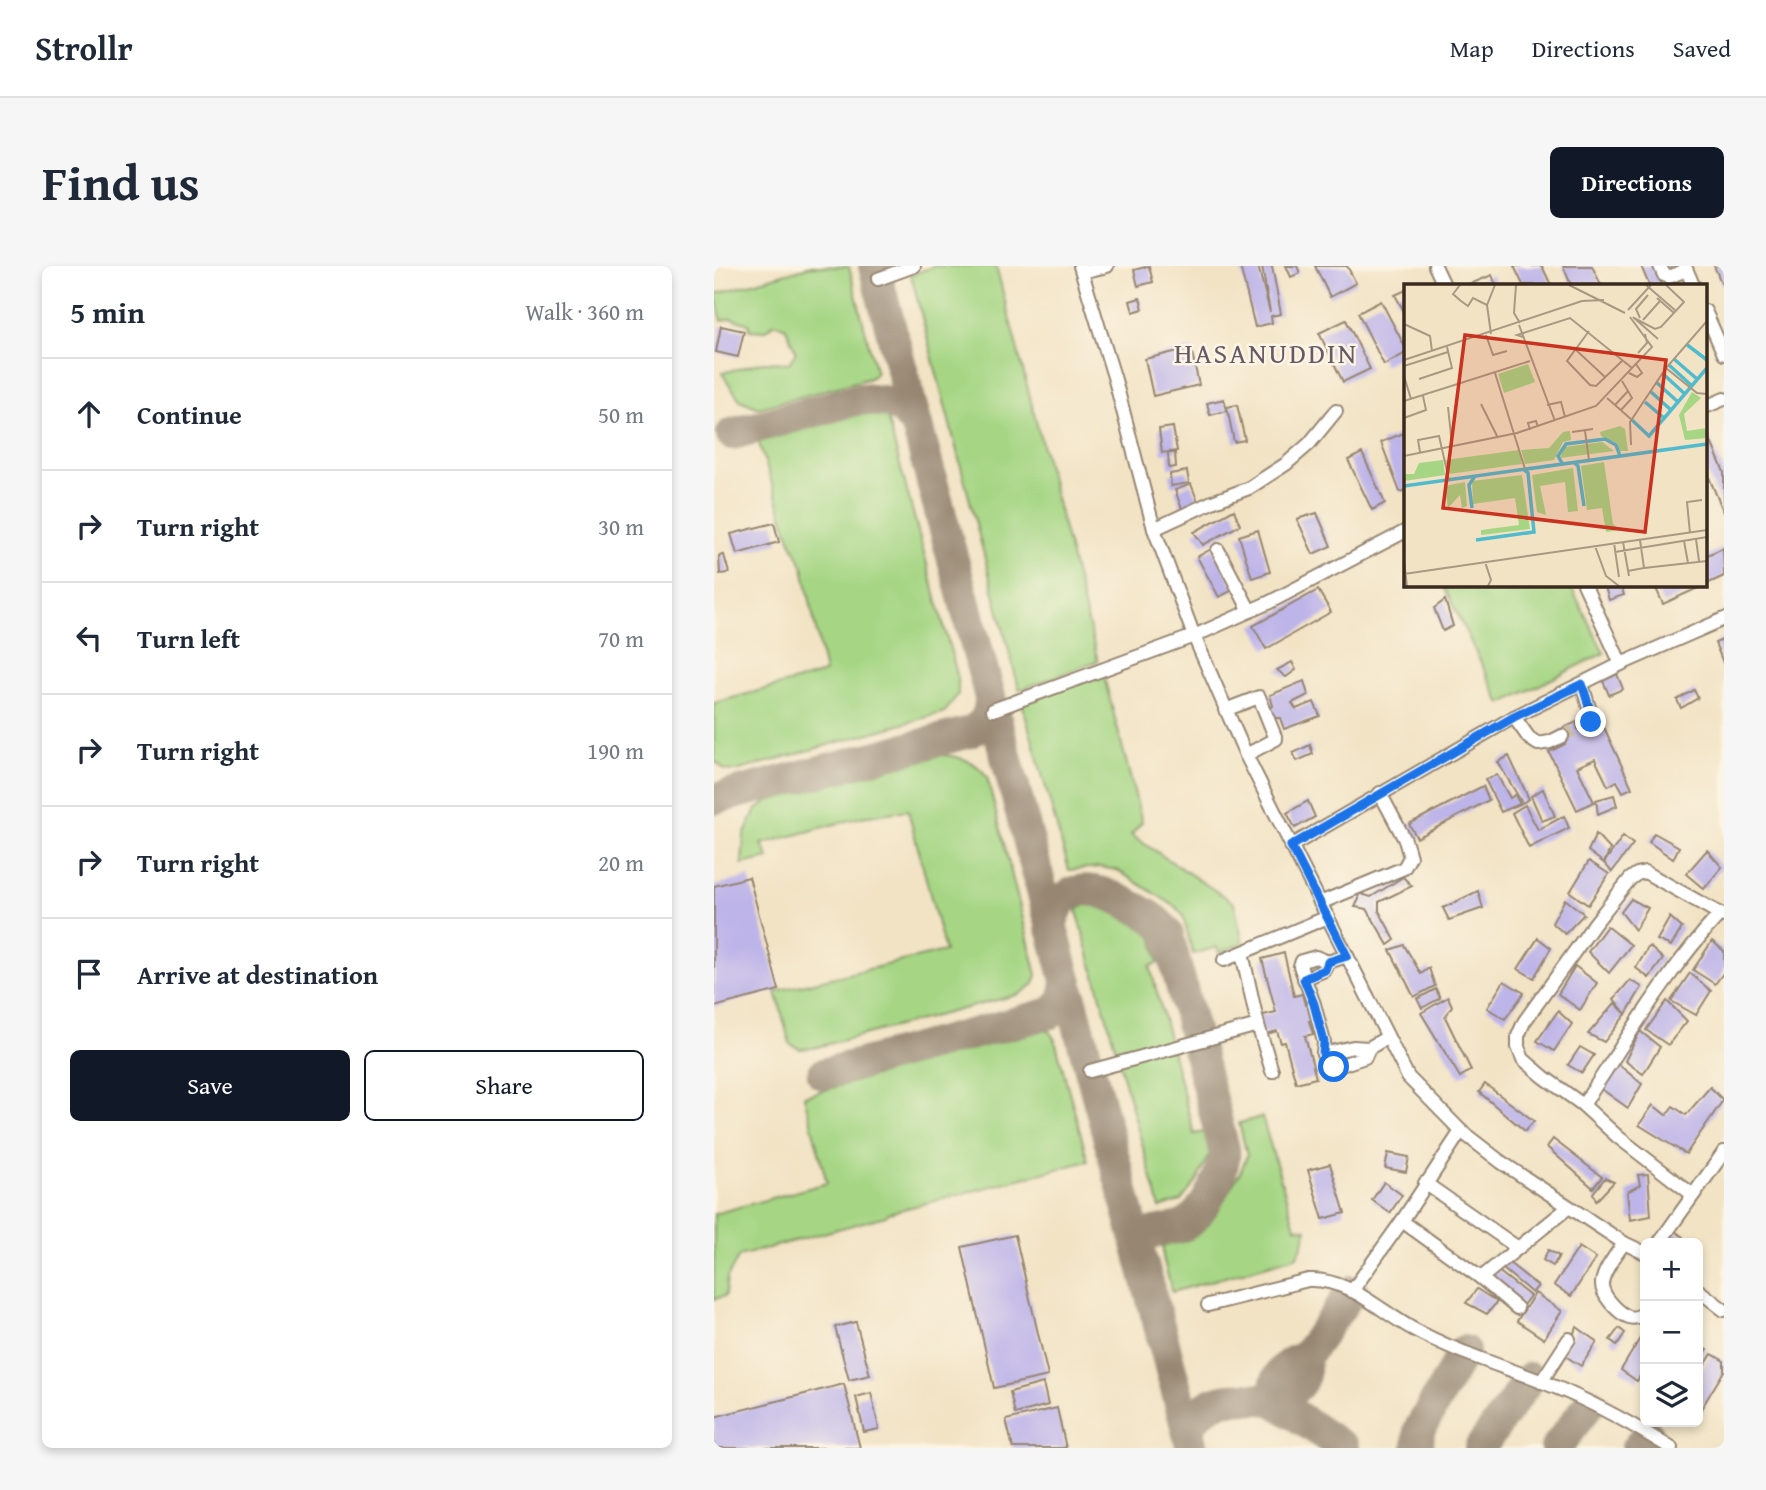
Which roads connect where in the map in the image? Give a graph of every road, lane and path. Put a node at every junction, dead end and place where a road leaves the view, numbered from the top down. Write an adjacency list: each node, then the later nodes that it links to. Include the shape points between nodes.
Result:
1 (914, 266): 7 (street)
2 (1107, 266): 6 (street)
3 (1435, 266): 8 (street)
4 (1660, 266): 5 (street, via 1669,277)
5 (1686, 268)
6 (1081, 269): 14 (street)
7 (878, 279)
8 (1444, 284)
9 (1706, 313): 10 (street)
10 (1724, 354)
11 (1724, 399): 12 (street)
12 (1706, 407)
13 (1336, 411): 14 (street, via 1309,444 1259,482)
14 (1154, 529): 20 (street)
15 (1404, 532): 18 (street)
16 (1218, 550): 18 (street)
17 (1585, 586): 21 (street)
18 (1250, 611): 20 (street)
19 (1724, 619): 21 (street)
20 (1194, 636): 23 (street); 24 (street)
21 (1621, 664): 22 (street)
22 (1582, 684): 25 (street); 26 (street, via 1592,718)
23 (993, 710)
24 (1225, 710): 28 (street); 28 (street, via 1259,696 1276,739)
25 (1514, 717): 27 (street, via 1538,744); 29 (street)
26 (1584, 726)
27 (1562, 736)
28 (1246, 755): 30 (street)
29 (1380, 793): 30 (street); 31 (street, via 1405,840 1410,857 1404,868)
30 (1291, 846): 31 (street)
31 (1320, 902): 33 (street)
32 (1722, 915): 41 (street, via 1700,935); 41 (street, via 1645,872 1630,879 1595,923 1524,1022 1517,1042 1523,1059)
33 (1328, 917): 34 (street); 35 (street)
34 (1242, 953): 36 (street); 37 (street)
35 (1347, 956): 38 (street); 38 (street, via 1328,962 1325,970 1304,979 1324,1042 1323,1054 1334,1067 1365,1057 1369,1048)
36 (1224, 960)
37 (1258, 1025): 39 (street); 40 (street)
38 (1387, 1038): 42 (street, via 1408,1077)
39 (1090, 1071)
40 (1272, 1071)
41 (1583, 1105): 45 (street)
42 (1461, 1131): 44 (street); 46 (street)
43 (1724, 1152): 45 (street)
44 (1425, 1183): 47 (street); 50 (street)
45 (1693, 1195): 48 (street)
46 (1569, 1207): 49 (street); 50 (street)
47 (1402, 1221): 52 (street); 53 (street)
48 (1663, 1238)
49 (1624, 1243): 51 (street); 58 (street, via 1602,1281 1603,1289 1629,1317)
50 (1518, 1248): 52 (street)
51 (1640, 1251)
52 (1481, 1278): 56 (street)
53 (1352, 1290): 55 (street, via 1323,1279 1308,1280); 60 (street, via 1413,1329)
54 (1703, 1294): 57 (street)
55 (1208, 1305)
56 (1517, 1308)
57 (1724, 1310)
58 (1640, 1316)
59 (1569, 1339): 60 (street)
60 (1541, 1382): 61 (street, via 1624,1419)
61 (1671, 1448)

